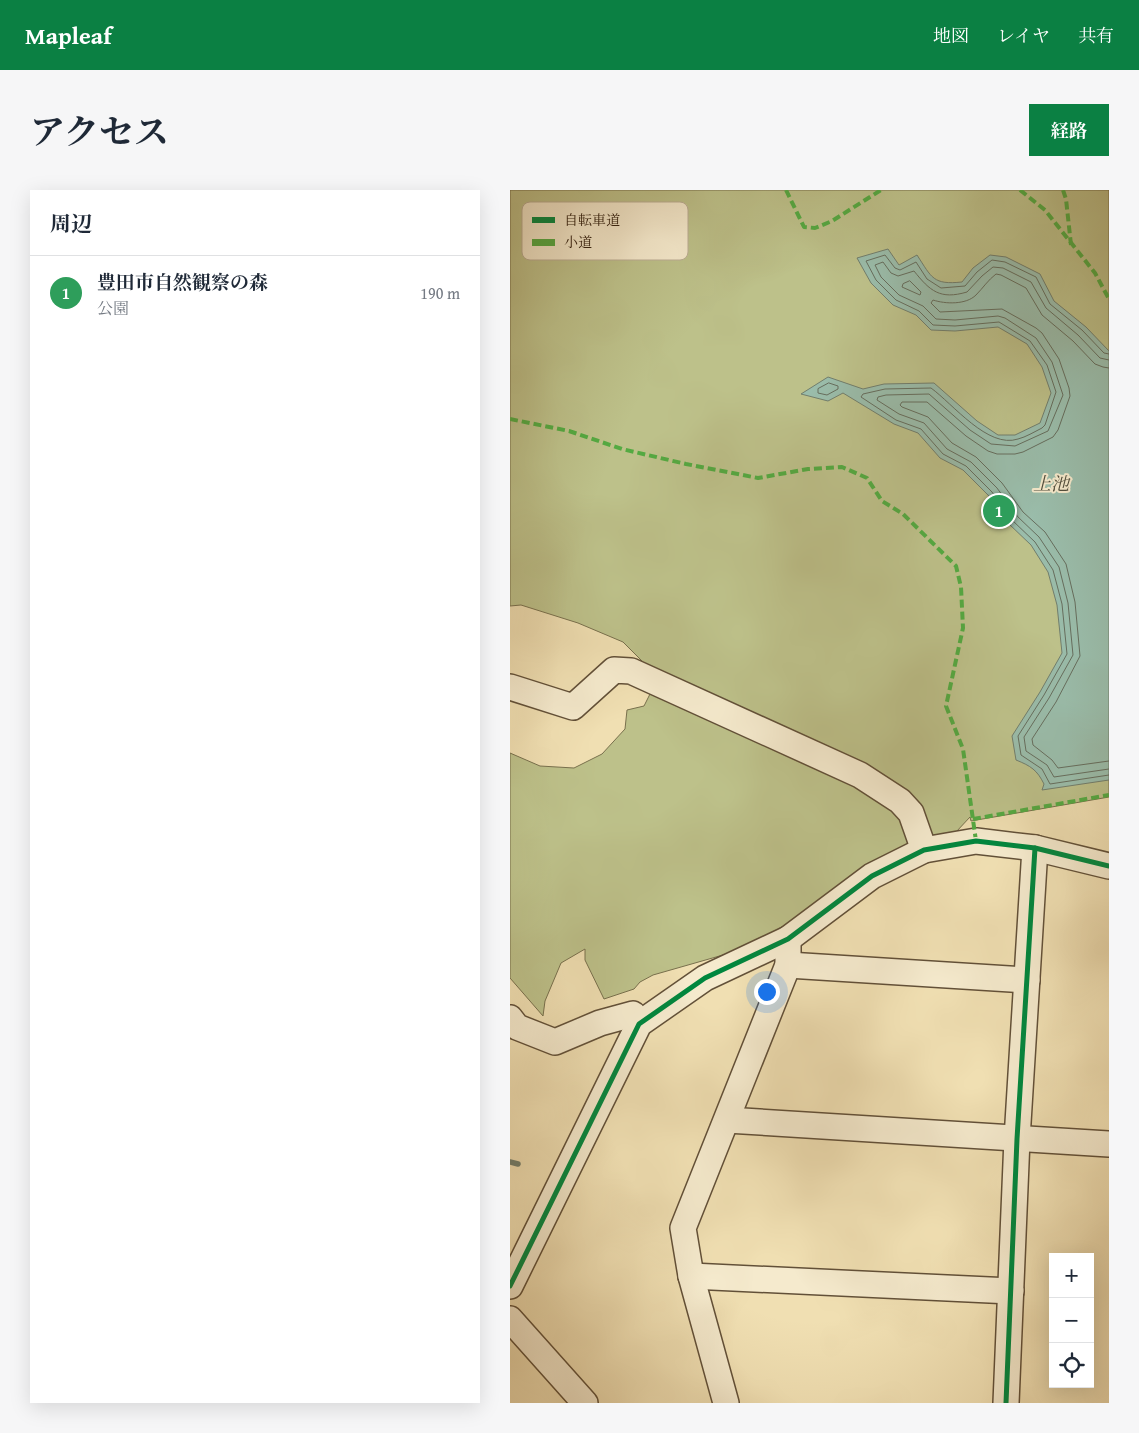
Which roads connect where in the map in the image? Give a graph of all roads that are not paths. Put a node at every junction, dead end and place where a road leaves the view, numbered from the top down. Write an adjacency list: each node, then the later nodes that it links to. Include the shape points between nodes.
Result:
1 (510, 687): 3 (street, via 573,707 614,670 631,671 860,775 900,801 912,813)
2 (1035, 848): 3 (street, via 976,841); 4 (street); 7 (street)
3 (924, 850): 5 (street, via 872,876)
4 (1109, 866)
5 (788, 939): 6 (street); 9 (street, via 704,978)
6 (788, 965): 7 (street); 10 (street)
7 (1027, 980): 11 (street)
8 (510, 1018): 9 (street, via 518,1027 555,1042 600,1023 633,1014)
9 (639, 1024): 14 (street)
10 (727, 1120): 11 (street); 13 (street, via 683,1228)
11 (1017, 1139): 12 (street); 15 (street)
12 (1109, 1144)
13 (691, 1276): 15 (street); 18 (street)
14 (510, 1286)
15 (1011, 1291): 19 (street)
16 (510, 1319): 17 (street)
17 (585, 1403)
18 (726, 1403)
19 (1006, 1403)

